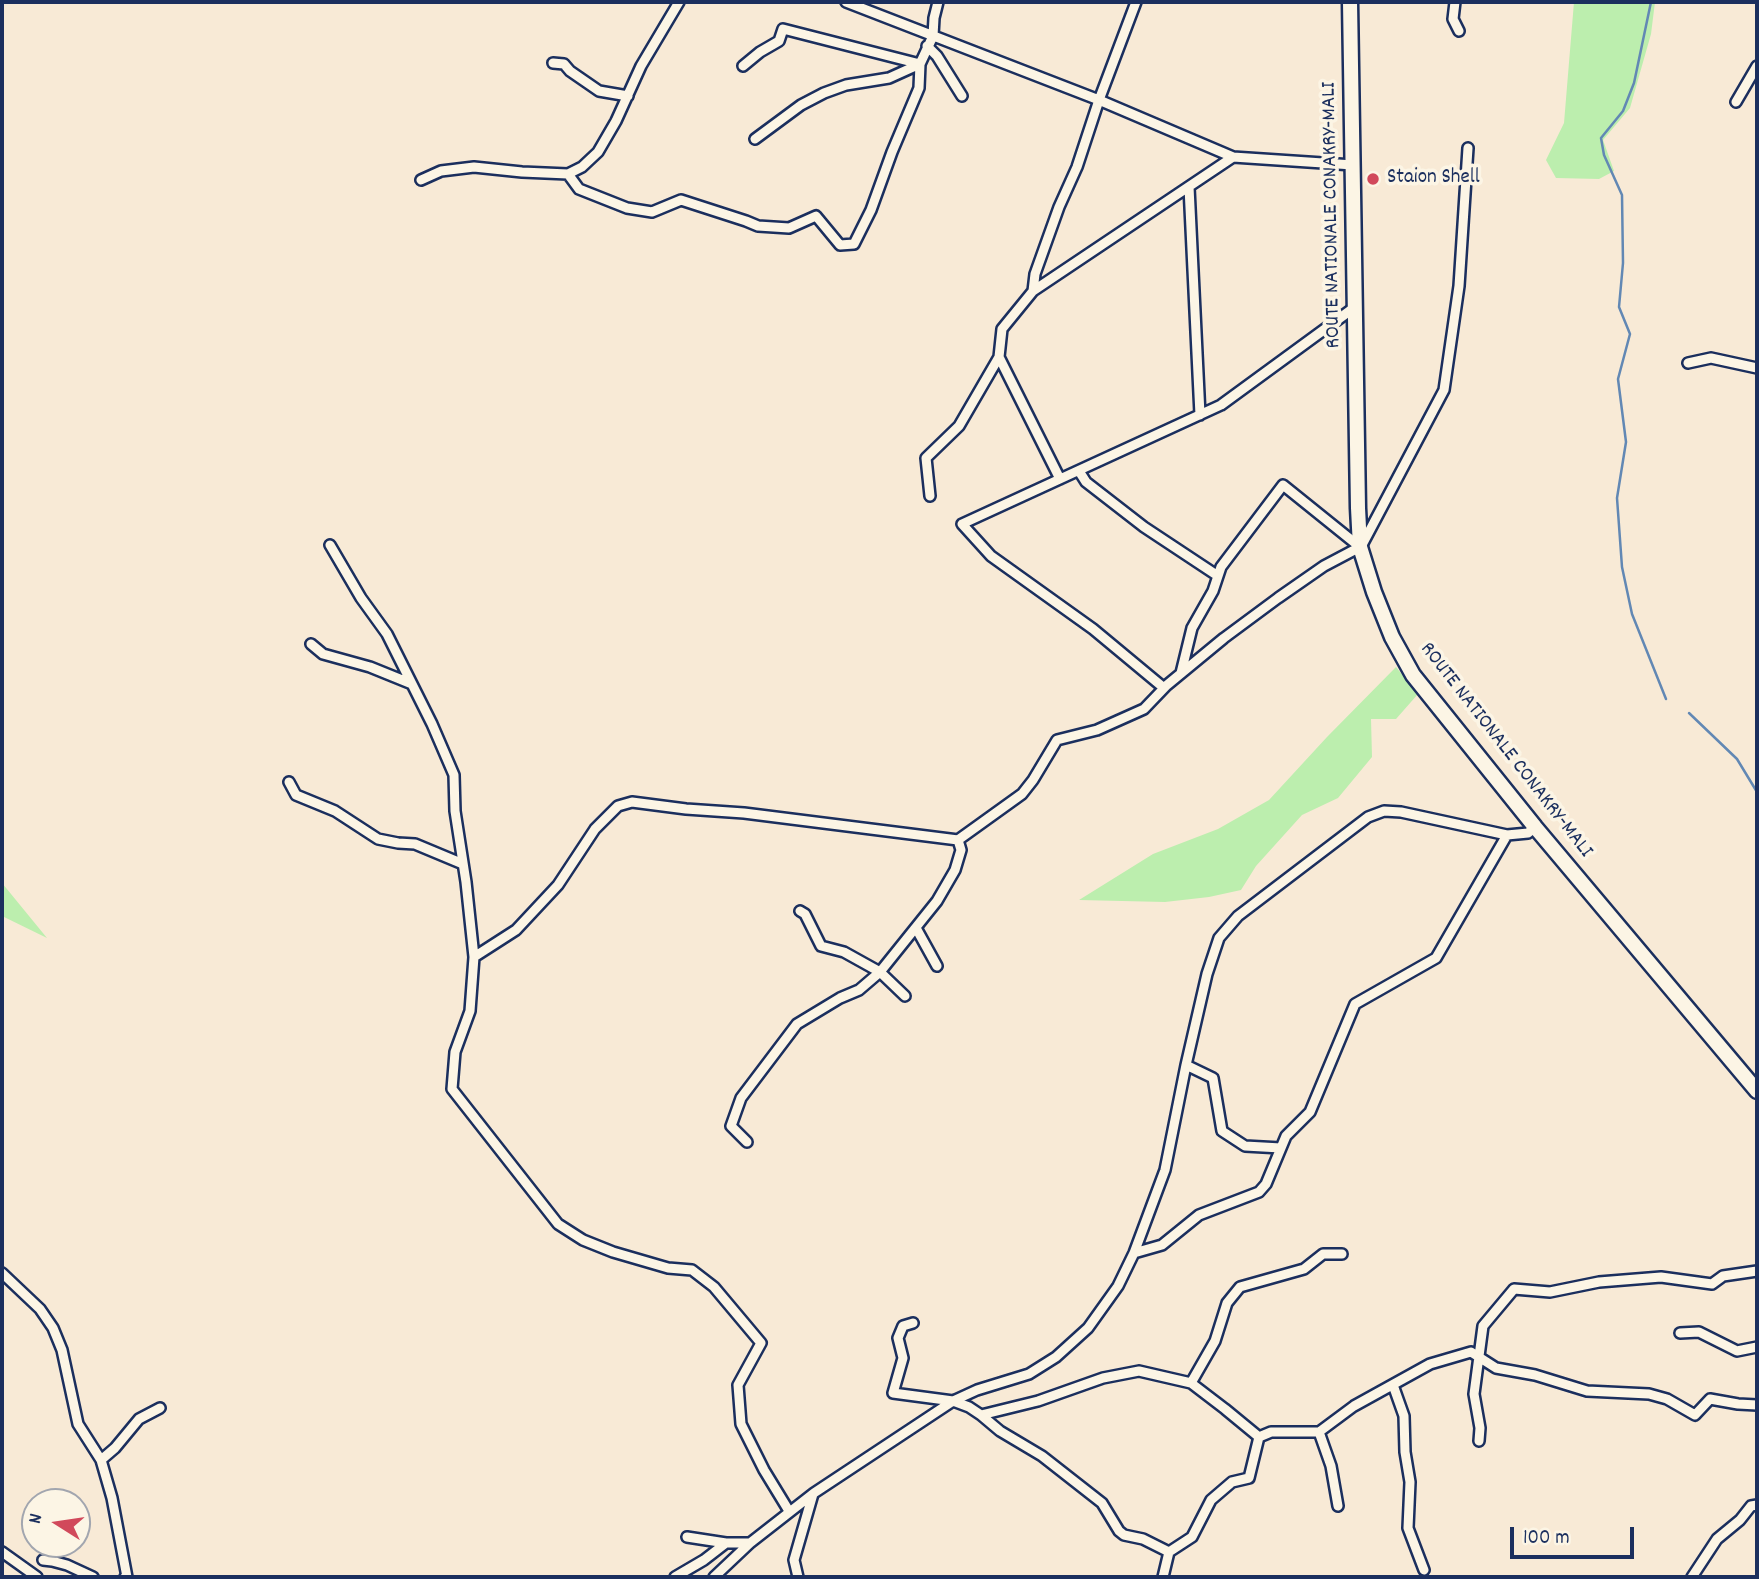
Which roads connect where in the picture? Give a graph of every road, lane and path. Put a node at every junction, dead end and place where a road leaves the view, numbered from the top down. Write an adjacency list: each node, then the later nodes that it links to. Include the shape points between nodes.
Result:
1 (679, 2): 14 (street)
2 (846, 2): 8 (street)
3 (938, 2): 8 (street)
4 (1136, 2): 16 (street)
5 (1350, 2): 21 (highway, ROUTE NATIONALE CONAKRY-MALI)
6 (1455, 2): 7 (street, via 1453,19)
7 (1459, 31)
8 (933, 36): 9 (street); 16 (street)
9 (927, 46): 11 (street); 15 (street)
10 (553, 63): 14 (street, via 564,64 599,91)
11 (920, 64): 12 (street, via 783,29 779,41); 18 (street, via 889,78 824,93); 22 (street, via 914,103 854,244 840,245 816,216 789,228 758,226 681,200 652,212 627,208 579,189)
12 (743, 66)
13 (1757, 66): 17 (street)
14 (628, 96): 22 (street, via 598,152)
15 (962, 96)
16 (1099, 100): 20 (street); 25 (street, via 1035,274)
17 (1736, 102)
18 (755, 139)
19 (1468, 148): 35 (street, via 1459,286 1444,390)
20 (1233, 157): 21 (street); 24 (street)
21 (1353, 165): 26 (highway, ROUTE NATIONALE CONAKRY-MALI)
22 (568, 174): 23 (street, via 474,167 441,171)
23 (421, 180)
24 (1189, 187): 25 (street); 30 (street)
25 (1033, 291): 27 (street, via 1002,329)
26 (1355, 307): 30 (street, via 1221,405); 35 (highway, ROUTE NATIONALE CONAKRY-MALI)
27 (999, 357): 32 (street); 33 (street, via 959,426 926,458)
28 (1688, 363): 29 (street, via 1711,358)
29 (1757, 368)
30 (1200, 415): 31 (street)
31 (1079, 471): 32 (street); 36 (street, via 1086,482 1144,527)
32 (1060, 479): 40 (street, via 962,524 991,556 1093,629)
33 (930, 496)
34 (330, 545): 39 (street, via 387,634)
35 (1360, 547): 36 (street, via 1283,485); 38 (street, via 1278,597); 42 (highway, ROUTE NATIONALE CONAKRY-MALI, via 1392,637 1413,675)
36 (1218, 576): 38 (street, via 1192,628)
37 (311, 644): 39 (street, via 323,654)
38 (1181, 673): 40 (street)
39 (412, 684): 45 (street, via 454,775)
40 (1164, 688): 44 (street, via 1144,709 1097,730 1056,740 1022,794)
41 (289, 782): 45 (street, via 296,795 335,811 378,839 415,844)
42 (1535, 827): 43 (street, via 1528,833); 53 (highway, ROUTE NATIONALE CONAKRY-MALI)
43 (1507, 835): 52 (street, via 1401,812 1384,811 1368,817 1238,916 1219,938); 55 (street, via 1436,958 1355,1004 1310,1112)
44 (958, 840): 47 (street, via 961,850 955,870); 48 (street, via 632,802 618,806 595,829 558,885 516,930)
45 (463, 864): 48 (street)
46 (800, 912): 50 (street, via 821,946 844,952)
47 (916, 928): 49 (street); 50 (street)
48 (474, 957): 77 (street, via 470,1011 454,1052 452,1089 558,1224 613,1252 692,1270 714,1287 761,1343 738,1385 741,1424)
49 (937, 965)
50 (880, 972): 51 (street); 54 (street, via 859,990 797,1024 741,1098 731,1126)
51 (905, 996)
52 (1186, 1065): 55 (street, via 1213,1078 1222,1131 1245,1146); 56 (street, via 1165,1170)
53 (1757, 1091)
54 (747, 1142)
55 (1281, 1147): 56 (street, via 1259,1192 1199,1214 1162,1245)
56 (1134, 1253): 66 (street, via 1118,1286 1088,1328 1056,1357 1029,1374)
57 (1342, 1254): 64 (street, via 1323,1254 1304,1269 1240,1287 1227,1303 1216,1341)
58 (1757, 1271): 63 (street, via 1723,1276 1712,1284 1661,1277 1550,1292 1514,1289 1483,1326)
59 (2, 1273): 73 (street, via 53,1328 78,1424)
60 (914, 1323): 66 (street, via 903,1326 898,1338 903,1358 893,1393)
61 (1680, 1333): 62 (street, via 1699,1332 1737,1351)
62 (1757, 1347)
63 (1478, 1357): 65 (street, via 1471,1352 1430,1364); 67 (street, via 1496,1368 1587,1391 1649,1394 1695,1415 1710,1399); 72 (street, via 1474,1394)
64 (1191, 1384): 69 (street, via 1139,1371); 71 (street)
65 (1393, 1385): 70 (street); 84 (street, via 1404,1416 1410,1482 1408,1528)
66 (953, 1401): 69 (street); 74 (street)
67 (1757, 1405)
68 (160, 1408): 73 (street, via 139,1419)
69 (981, 1415): 82 (street, via 1042,1455 1102,1503 1118,1531)
70 (1319, 1432): 71 (street); 76 (street)
71 (1259, 1437): 82 (street, via 1250,1478 1232,1482 1211,1500 1192,1537)
72 (1479, 1441)
73 (101, 1460): 87 (street)
74 (814, 1493): 77 (street); 90 (street, via 794,1560)
75 (1757, 1505): 92 (street, via 1717,1539)
76 (1338, 1506)
77 (789, 1511): 80 (street)
78 (687, 1537): 79 (street)
79 (726, 1543): 80 (street); 88 (street)
80 (750, 1543): 89 (street)
81 (2, 1552): 85 (street)
82 (1169, 1552): 91 (street)
83 (43, 1560): 86 (street)
84 (1424, 1570)
85 (37, 1577)
86 (93, 1577)
87 (125, 1577)
88 (675, 1577)
89 (715, 1577)
90 (798, 1577)
91 (1163, 1577)
92 (1692, 1577)

